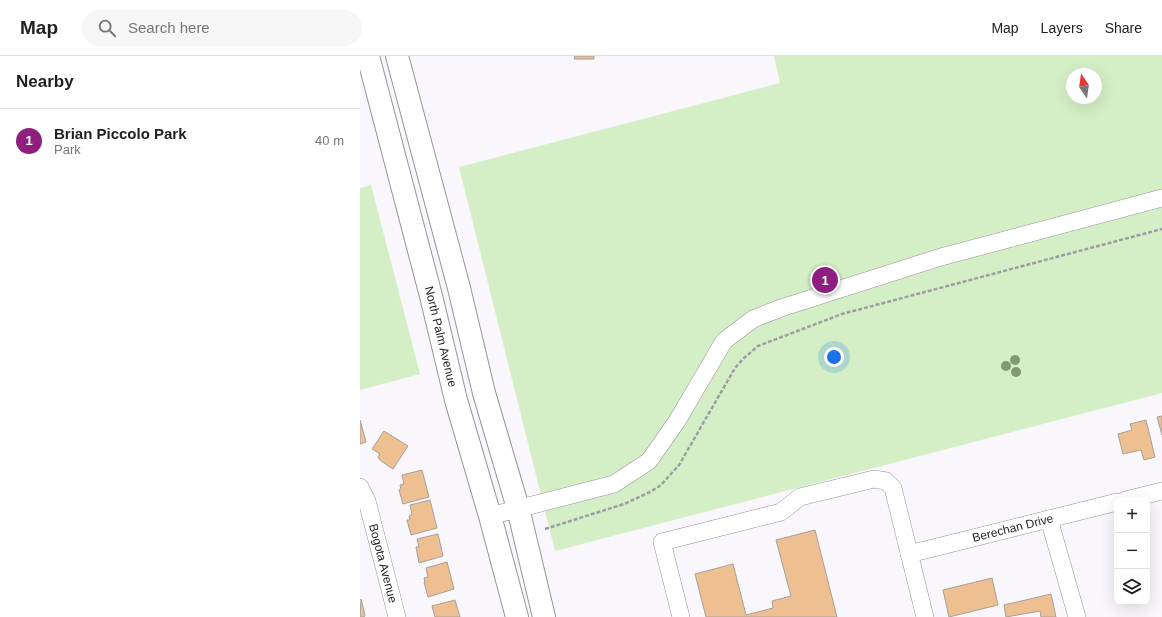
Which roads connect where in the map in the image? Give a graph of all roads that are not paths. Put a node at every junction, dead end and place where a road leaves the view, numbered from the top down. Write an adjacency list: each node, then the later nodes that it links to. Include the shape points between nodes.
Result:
1 (368, 56): 5 (main road, North Palm Avenue)
2 (397, 56): 4 (main road)
3 (1162, 198): 10 (street, via 941,258 753,319 724,341 677,421 649,461 614,484)
4 (435, 200): 5 (main road); 10 (main road, via 484,393)
5 (408, 207): 11 (main road, North Palm Avenue, via 456,400)
6 (360, 487): 14 (street, Bogota Avenue, via 368,501)
7 (1162, 491): 8 (street)
8 (1138, 497)
9 (1114, 503): 12 (street, Berechan Drive)
10 (518, 508): 11 (street); 16 (main road)
11 (490, 516): 15 (main road, North Palm Avenue)
12 (1049, 520): 13 (street, Berechan Drive); 19 (street)
13 (909, 554): 17 (street, via 893,488 886,481 874,479 800,497 780,512 662,542); 18 (street)
14 (397, 617)
15 (517, 617)
16 (544, 617)
17 (681, 617)
18 (925, 617)
19 (1077, 617)

